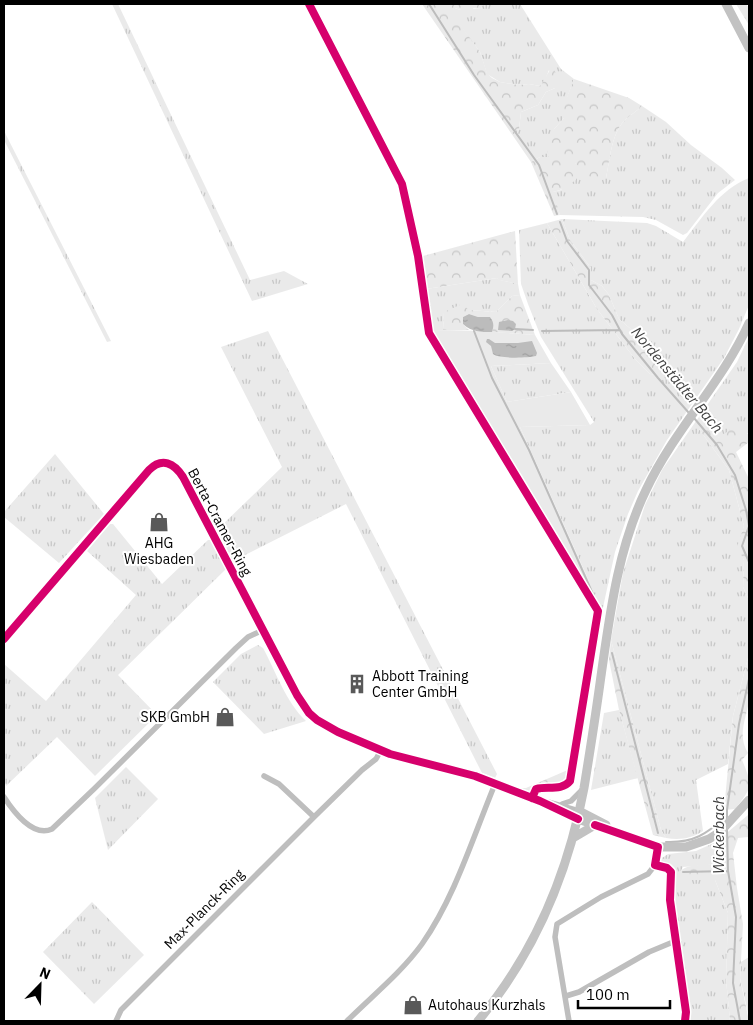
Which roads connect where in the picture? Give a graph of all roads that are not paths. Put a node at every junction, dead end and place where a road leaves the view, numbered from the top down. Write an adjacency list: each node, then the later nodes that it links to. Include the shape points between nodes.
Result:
1 (726, 4): 2 (main road)
2 (749, 48)
3 (749, 323): 9 (main road, via 728,362 665,454 646,489 625,544 615,585)
4 (263, 630): 5 (street, Berta-Cramer-Ring, via 184,477 175,466 162,462 148,470); 6 (street, Berta-Cramer-Ring, via 309,713 330,729); 10 (street, via 236,648 52,829 44,832 32,828)
5 (4, 639)
6 (381, 750): 8 (street); 15 (street, Max-Planck-Ring, via 376,759)
7 (264, 776): 15 (street, via 280,784)
8 (495, 784): 12 (street); 23 (street, via 451,892 432,929 408,961)
9 (584, 788): 13 (street, via 571,801); 14 (main road)
10 (4, 797)
11 (749, 800): 19 (main road, via 709,840 686,847)
12 (540, 801): 13 (street); 14 (street)
13 (559, 805): 14 (street)
14 (579, 815): 16 (main road); 17 (main road, via 591,816); 18 (main road)
15 (314, 816): 22 (street, Max-Planck-Ring, via 121,1010)
16 (595, 825): 17 (main road); 18 (main road)
17 (615, 831): 19 (main road)
18 (573, 838): 24 (main road, via 560,880 537,931 508,981)
19 (658, 847): 21 (street, via 655,865 650,872 557,924 555,937)
20 (673, 942): 21 (street)
21 (566, 996): 25 (street)
22 (116, 1021)
23 (347, 1021)
24 (478, 1021)
25 (569, 1021)

